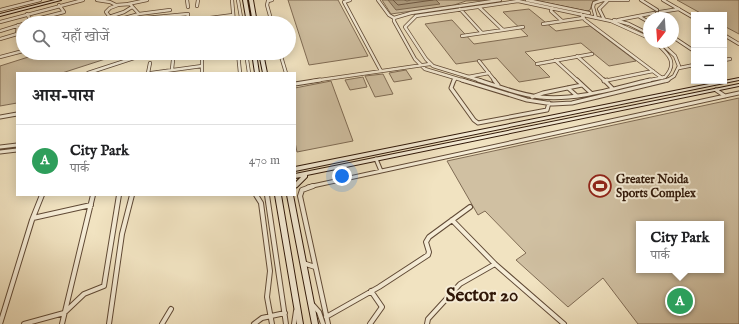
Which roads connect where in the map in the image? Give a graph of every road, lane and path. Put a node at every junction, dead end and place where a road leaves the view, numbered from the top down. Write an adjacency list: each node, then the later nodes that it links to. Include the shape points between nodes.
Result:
1 (29, 0): 38 (street)
2 (39, 0): 38 (street)
3 (59, 0): 22 (street)
4 (83, 0): 26 (street)
5 (97, 0): 25 (street)
6 (148, 0): 23 (street)
7 (187, 0): 32 (street)
8 (198, 0): 27 (street)
9 (232, 0): 52 (street)
10 (238, 0): 53 (street)
11 (245, 0): 54 (street)
12 (251, 0): 55 (street)
13 (269, 0): 56 (street, via 267,5)
14 (350, 0): 113 (street, via 344,2)
15 (378, 0): 62 (street)
16 (500, 0): 24 (street)
17 (528, 0): 58 (street)
18 (610, 0): 19 (street); 58 (street, via 594,3); 64 (street, via 599,9)
19 (628, 0)
20 (641, 0): 37 (street)
21 (663, 0): 35 (street)
22 (48, 1): 29 (street); 38 (street)
23 (128, 4): 25 (street); 30 (street)
24 (476, 4): 28 (street); 31 (street)
25 (118, 5): 47 (street, via 106,12)
26 (59, 6): 29 (street); 46 (street, via 64,12)
27 (197, 6)
28 (457, 6): 34 (street); 40 (street)
29 (52, 7): 41 (street)
30 (132, 7): 42 (street); 48 (street)
31 (480, 7): 33 (street, via 518,1); 34 (street); 76 (street)
32 (188, 8)
33 (552, 8): 43 (street); 67 (street, via 551,11)
34 (460, 9): 57 (street); 78 (street)
35 (679, 9): 39 (street); 60 (street)
36 (170, 10): 42 (street)
37 (657, 10)
38 (0, 12)
39 (660, 12)
40 (411, 13): 57 (street); 62 (street)
41 (27, 14): 45 (street)
42 (139, 14): 49 (street)
43 (581, 14): 58 (street); 63 (street)
44 (643, 15): 59 (street)
45 (20, 16)
46 (52, 16)
47 (108, 16)
48 (112, 16)
49 (133, 16)
50 (170, 16): 51 (street)
51 (188, 16)
52 (234, 16)
53 (241, 16)
54 (248, 16)
55 (254, 16)
56 (270, 16)
57 (416, 16): 72 (street)
58 (596, 16): 64 (street)
59 (639, 16): 65 (street); 66 (street)
60 (691, 16)
61 (16, 17): 69 (street)
62 (394, 18): 74 (street)
63 (583, 18): 67 (street); 114 (street)
64 (603, 18): 66 (street); 68 (street)
65 (643, 18)
66 (615, 20): 68 (street); 77 (street)
67 (562, 21): 70 (street)
68 (611, 21): 80 (street)
69 (0, 22)
70 (543, 24)
71 (16, 26): 75 (street)
72 (405, 27): 74 (street); 106 (street)
73 (523, 27): 76 (street)
74 (396, 28): 109 (street)
75 (0, 30)
76 (503, 30): 78 (street)
77 (643, 32)
78 (482, 33): 81 (street)
79 (16, 34): 83 (street)
80 (643, 35)
81 (462, 36)
82 (727, 37): 85 (street)
83 (0, 39)
84 (679, 42): 88 (street)
85 (739, 44)
86 (661, 48): 126 (street, via 671,58 672,63 670,73)
87 (667, 48): 111 (street, via 677,59)
88 (691, 49)
89 (16, 52): 92 (street)
90 (592, 54): 91 (street)
91 (577, 56): 102 (street); 130 (street)
92 (0, 57)
93 (730, 59): 103 (street)
94 (127, 60): 115 (street)
95 (173, 60): 112 (street)
96 (202, 60): 108 (street)
97 (239, 60): 119 (street)
98 (247, 60): 120 (street)
99 (255, 60): 121 (street)
100 (262, 60): 122 (street)
101 (282, 60): 123 (street)
102 (555, 60): 107 (street); 132 (street)
103 (727, 60)
104 (479, 61): 124 (street)
105 (150, 63): 116 (street)
106 (430, 64): 109 (street); 125 (street)
107 (537, 64)
108 (202, 66): 112 (street); 118 (street)
109 (420, 66): 113 (street); 127 (street)
110 (691, 66): 111 (street)
111 (679, 68): 143 (street, via 673,77 663,82)
112 (172, 69): 117 (street)
113 (381, 71): 131 (street)
114 (653, 71): 126 (street); 130 (street)
115 (91, 72)
116 (149, 72)
117 (155, 72)
118 (202, 72)
119 (240, 72)
120 (249, 72)
121 (257, 72)
122 (265, 72)
123 (286, 72)
124 (489, 73): 125 (street); 134 (street)
125 (467, 77): 129 (street); 134 (street)
126 (662, 78): 136 (street)
127 (455, 79): 129 (street); 144 (street, via 451,88 478,123 540,112 548,108)
128 (739, 79): 152 (street)
129 (463, 81): 144 (street, via 527,100)
130 (604, 81): 136 (street)
131 (296, 84)
132 (582, 85): 135 (street); 138 (street)
133 (739, 85): 137 (street)
134 (498, 86): 142 (street)
135 (568, 88): 140 (street); 142 (street)
136 (613, 89): 138 (street)
137 (716, 90): 141 (street); 151 (street)
138 (591, 93): 140 (street); 143 (street)
139 (739, 93): 141 (street)
140 (577, 96): 142 (street, via 550,99)
141 (725, 96): 153 (street)
142 (532, 97)
143 (596, 97): 144 (street, via 572,103)
144 (549, 103)
145 (16, 114): 146 (street)
146 (0, 117)
147 (16, 145): 148 (street)
148 (0, 148)
149 (16, 150): 150 (street)
150 (0, 152)
151 (376, 159): 153 (street); 154 (street)
152 (297, 168)
153 (381, 171): 171 (street, via 302,190 300,196)
154 (308, 174): 155 (street); 156 (street)
155 (296, 176)
156 (296, 185)
157 (42, 196): 167 (street)
158 (93, 196): 165 (street)
159 (119, 196): 176 (street, via 104,286 84,294)
160 (131, 196): 183 (street, via 122,234)
161 (257, 196): 178 (street, via 261,202 270,271 267,297)
162 (267, 196): 177 (street)
163 (278, 196): 174 (street)
164 (290, 196): 169 (street)
165 (91, 205): 167 (street); 176 (street)
166 (470, 208): 168 (street)
167 (33, 218): 180 (street)
168 (452, 220): 170 (street); 172 (street, via 427,240 428,255)
169 (302, 262): 171 (street); 173 (street)
170 (495, 264): 194 (street, via 456,287 428,319); 195 (street)
171 (315, 267): 179 (street)
172 (371, 291): 179 (street); 193 (street, via 382,308)
173 (310, 301): 190 (street); 191 (street)
174 (297, 305): 188 (street); 189 (street)
175 (171, 310): 184 (street)
176 (64, 313): 181 (street); 182 (street)
177 (285, 313): 178 (street); 187 (street)
178 (270, 316): 185 (street); 186 (street)
179 (326, 317): 192 (street)
180 (0, 324)
181 (24, 324)
182 (62, 324)
183 (109, 324)
184 (162, 324)
185 (254, 324)
186 (272, 324)
187 (286, 324)
188 (294, 324)
189 (300, 324)
190 (315, 324)
191 (324, 324)
192 (328, 324)
193 (370, 324)
194 (427, 324)
195 (564, 324)

